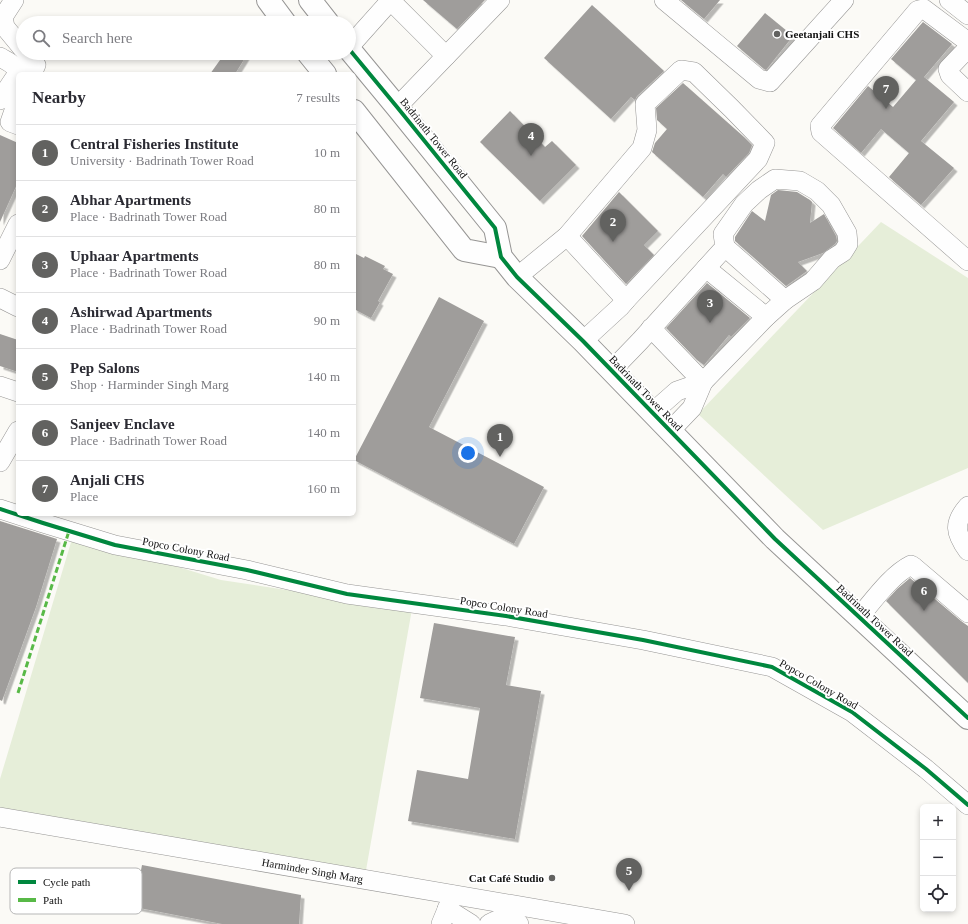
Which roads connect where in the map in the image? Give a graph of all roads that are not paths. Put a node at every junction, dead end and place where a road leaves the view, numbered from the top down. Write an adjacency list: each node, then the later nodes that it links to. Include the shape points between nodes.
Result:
1 (14, 0): 12 (street, via 3,17 5,27)
2 (268, 0): 10 (street)
3 (391, 0): 13 (street); 18 (street)
4 (500, 0): 18 (street)
5 (664, 0): 6 (street, via 759,80 770,82)
6 (844, 0)
7 (949, 0): 9 (street)
8 (312, 1): 11 (street)
9 (968, 15)
10 (280, 16)
11 (323, 16)
12 (16, 40)
13 (356, 40)
14 (968, 42): 36 (street, via 924,9 918,10 820,126 821,132)
15 (968, 48): 25 (street, via 948,70)
16 (0, 56): 21 (street)
17 (356, 56): 28 (street, Badrinath Tower Road)
18 (446, 56): 28 (street)
19 (32, 60): 22 (street, via 36,65)
20 (314, 60): 23 (street)
21 (18, 72)
22 (33, 72)
23 (323, 72)
24 (16, 76): 26 (street)
25 (968, 92)
26 (0, 100)
27 (16, 105): 30 (street)
28 (397, 106): 34 (street, Badrinath Tower Road, via 495,228)
29 (356, 114): 34 (street, via 464,250)
30 (9, 128)
31 (16, 228): 35 (street)
32 (567, 236): 38 (street); 40 (street); 40 (street, via 642,148 646,130 645,104 681,70 694,72 765,143 758,159)
33 (725, 247): 37 (street); 41 (street); 41 (street, via 723,234 744,204 775,180 800,181 817,191 831,205 847,233 848,244 813,281)
34 (501, 257): 38 (street, Badrinath Tower Road)
35 (0, 260)
36 (968, 261)
37 (706, 268): 43 (street); 44 (street)
38 (517, 277): 45 (street, Badrinath Tower Road)
39 (0, 298): 42 (street)
40 (626, 300): 45 (street)
41 (785, 300): 43 (street)
42 (16, 306)
43 (766, 317): 47 (street)
44 (651, 328): 46 (street); 47 (street)
45 (583, 341): 46 (street, Badrinath Tower Road)
46 (612, 370): 50 (street, Badrinath Tower Road)
47 (703, 382): 50 (street, via 677,391); 51 (street, via 692,408)
48 (0, 386): 49 (street)
49 (16, 391)
50 (652, 413): 51 (street, Badrinath Tower Road)
51 (670, 430): 60 (street, Badrinath Tower Road, via 775,539)
52 (16, 434): 53 (street)
53 (0, 462)
54 (968, 506): 58 (street, via 957,524 958,534)
55 (0, 509): 56 (street, Popco Colony Road)
56 (16, 515)
57 (20, 516): 62 (street, Popco Colony Road, via 115,545 247,570 347,594 506,616 643,640 772,667 852,712)
58 (968, 551)
59 (968, 613): 60 (street, via 911,565 886,586)
60 (859, 617): 61 (street, Badrinath Tower Road)
61 (968, 718)
62 (968, 805)
63 (0, 817): 64 (street, Harminder Singh Marg)
64 (447, 909): 65 (street, Harminder Singh Marg); 66 (street)
65 (555, 918): 69 (street, Harminder Singh Marg)
66 (471, 924)
67 (489, 924): 68 (street, via 499,918 508,917)
68 (519, 924)
69 (625, 924)

